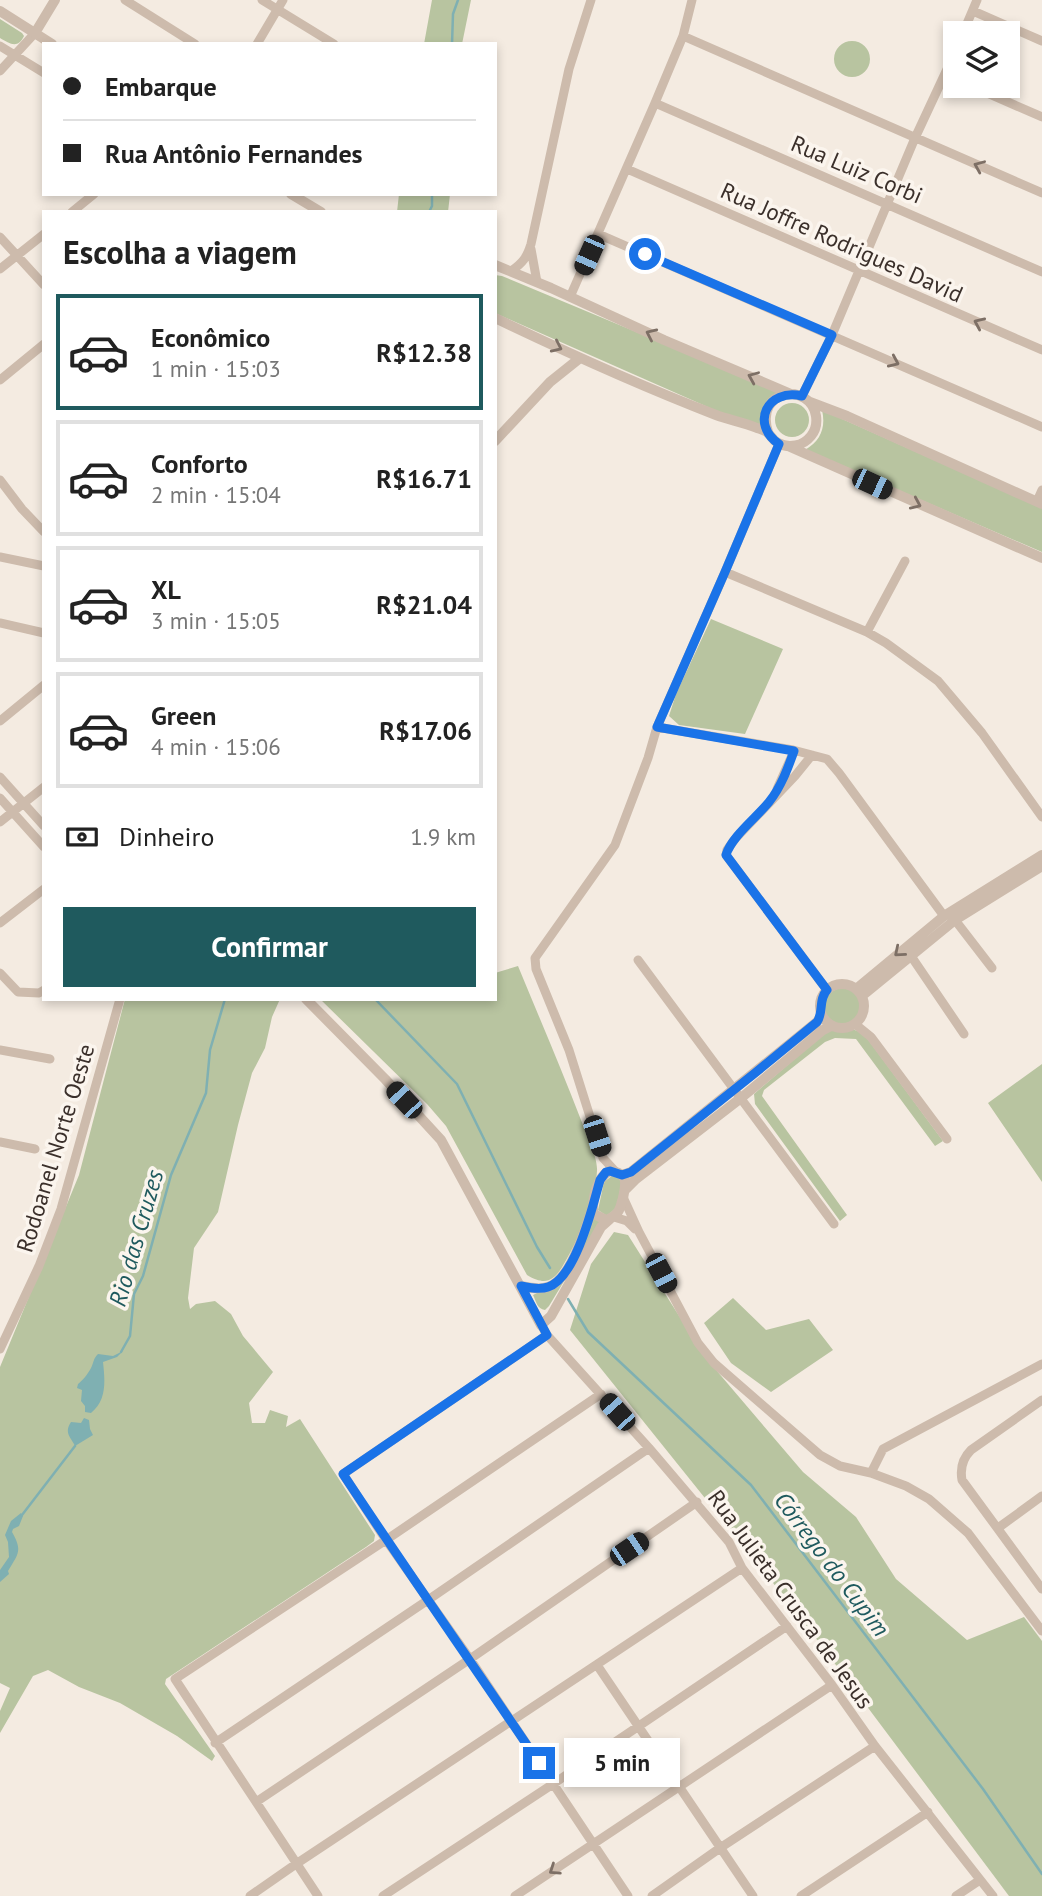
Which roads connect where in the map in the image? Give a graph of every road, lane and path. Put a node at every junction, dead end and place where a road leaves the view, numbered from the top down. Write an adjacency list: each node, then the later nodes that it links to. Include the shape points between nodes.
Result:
1 (55, 0): 12 (street)
2 (125, 0): 16 (street)
3 (262, 0): 8 (street)
4 (283, 0): 8 (street)
5 (591, 0): 38 (street, via 569,69)
6 (692, 0): 13 (street)
7 (977, 0): 10 (street)
8 (278, 10): 17 (street); 18 (street)
9 (0, 11): 12 (street)
10 (973, 11): 11 (street); 14 (street)
11 (968, 21)
12 (35, 33): 15 (street); 20 (street)
13 (683, 36): 25 (street); 27 (street)
14 (1042, 41)
15 (49, 42)
16 (192, 42)
17 (258, 42)
18 (331, 42)
19 (0, 46): 20 (street)
20 (15, 56): 21 (street); 22 (street)
21 (0, 71)
22 (42, 72)
23 (943, 78): 27 (street)
24 (998, 98): 26 (street)
25 (656, 103): 28 (street); 32 (street, Rua Luiz Corbi)
26 (1042, 117)
27 (915, 138): 29 (street, one-way to 27); 32 (street)
28 (627, 169): 35 (street); 43 (street, Rua Joffre Rodrigues David)
29 (1042, 193)
30 (92, 196): 33 (street)
31 (294, 196): 34 (street)
32 (888, 204): 43 (street); 44 (street, Rua Luiz Corbi)
33 (74, 210)
34 (318, 210)
35 (598, 234): 47 (street); 49 (street)
36 (42, 236): 39 (street)
37 (0, 237): 39 (street)
38 (531, 244): 42 (street, via 527,257); 45 (street)
39 (17, 256): 41 (street); 46 (street)
40 (497, 266): 42 (street)
41 (0, 269)
42 (511, 271): 45 (street)
43 (860, 271): 49 (street); 51 (street, Rua Joffre Rodrigues David, one-way to 43)
44 (1042, 272)
45 (537, 282): 47 (street)
46 (42, 283)
47 (570, 297): 54 (street, one-way to 47)
48 (497, 319): 52 (street, one-way to 52)
49 (832, 335): 54 (street); 55 (street, one-way to 55)
50 (42, 346): 53 (street)
51 (1042, 350)
52 (580, 358): 56 (street, via 720,417); 57 (street, via 550,382)
53 (0, 380)
54 (801, 397): 56 (street, via 782,395 772,401 764,421); 58 (street, via 815,411 815,431 800,445); 60 (street)
55 (1042, 427)
56 (768, 432): 58 (street)
57 (497, 439)
58 (783, 445): 63 (street, one-way to 63); 66 (street)
59 (0, 480): 61 (street)
60 (1040, 498)
61 (42, 530)
62 (0, 557): 65 (street)
63 (1042, 558)
64 (905, 561): 68 (street)
65 (42, 566)
66 (725, 572): 68 (street); 72 (street)
67 (0, 623): 69 (street)
68 (867, 632): 81 (street, via 938,681)
69 (42, 633)
70 (42, 687): 71 (street)
71 (0, 721)
72 (657, 727): 73 (street); 110 (street, via 615,845 535,958)
73 (794, 751): 74 (street); 78 (street)
74 (811, 755): 78 (street); 88 (street, via 827,759 839,773)
75 (0, 777): 79 (street)
76 (42, 789): 79 (street)
77 (0, 798): 80 (street)
78 (771, 800): 95 (street, via 726,855)
79 (23, 804): 80 (street); 83 (street)
80 (13, 812): 82 (street); 84 (street)
81 (1042, 817)
82 (0, 822)
83 (42, 824)
84 (42, 845)
85 (1042, 855): 88 (street)
86 (1042, 866): 89 (street)
87 (42, 891): 90 (street)
88 (944, 916): 97 (street, one-way to 97)
89 (955, 920): 91 (street); 93 (street)
90 (0, 923)
91 (911, 956): 97 (street); 103 (street)
92 (638, 960): 106 (street)
93 (992, 968)
94 (0, 973): 96 (street, via 18,992)
95 (827, 990): 97 (street, via 842,984); 100 (street, via 822,995)
96 (42, 991)
97 (859, 993): 101 (street, via 864,1012)
98 (119, 1001): 120 (street, Rodoanel Norte Oeste, via 61,1209)
99 (308, 1001): 118 (street, via 440,1140)
100 (821, 1012): 102 (street); 106 (street, via 817,1022)
101 (855, 1024): 102 (street, via 839,1029); 107 (street, via 872,1037)
102 (831, 1026): 106 (street)
103 (964, 1034)
104 (0, 1049): 105 (street)
105 (50, 1059)
106 (738, 1094): 111 (street, via 631,1172); 113 (street); 116 (street)
107 (947, 1139)
108 (0, 1142): 109 (street)
109 (35, 1149)
110 (603, 1158): 111 (street); 112 (street)
111 (618, 1173): 112 (street, via 606,1172); 113 (street, via 626,1181)
112 (600, 1180): 114 (street)
113 (624, 1194): 115 (street); 117 (street)
114 (593, 1206): 115 (street, via 597,1217); 118 (street, via 583,1241 561,1278 548,1287)
115 (612, 1218): 117 (street, via 627,1221); 119 (street, via 601,1227)
116 (834, 1224)
117 (639, 1232): 125 (street, via 698,1343 714,1363 820,1455 839,1466)
118 (521, 1286): 119 (street)
119 (544, 1330): 122 (street, Rua Julieta Crusca de Jesus); 129 (street, via 343,1474)
120 (1, 1345)
121 (1042, 1364): 125 (street, via 883,1449)
122 (601, 1394): 124 (street, Rua Julieta Crusca de Jesus); 129 (street)
123 (1042, 1400): 128 (street, via 971,1450 963,1463 962,1480)
124 (649, 1448): 127 (street, Rua Julieta Crusca de Jesus); 132 (street)
125 (871, 1473): 134 (street, via 929,1499 968,1533)
126 (1042, 1496): 128 (street)
127 (697, 1502): 130 (street, Rua Julieta Crusca de Jesus, via 729,1542); 135 (street)
128 (998, 1528): 131 (street)
129 (386, 1540): 132 (street); 140 (street, via 175,1679)
130 (742, 1568): 133 (street, Rua Julieta Crusca de Jesus); 136 (street)
131 (1042, 1589)
132 (428, 1600): 135 (street); 140 (street)
133 (787, 1626): 137 (street, Rua Julieta Crusca de Jesus); 139 (street)
134 (1042, 1631)
135 (470, 1659): 138 (street); 144 (street)
136 (597, 1665): 138 (street); 139 (street)
137 (832, 1685): 141 (street, Rua Julieta Crusca de Jesus); 143 (street)
138 (512, 1722): 142 (street); 148 (street)
139 (638, 1726): 142 (street); 143 (street)
140 (215, 1743): 144 (street)
141 (875, 1746): 145 (street, Rua Julieta Crusca de Jesus); 147 (street)
142 (553, 1784): 146 (street); 152 (street)
143 (679, 1786): 146 (street); 147 (street)
144 (256, 1802): 148 (street)
145 (928, 1812): 149 (street, Rua Julieta Crusca de Jesus); 157 (street)
146 (594, 1844): 153 (street, one-way to 153); 154 (street)
147 (720, 1848): 155 (street); 156 (street)
148 (296, 1864): 150 (street); 151 (street)
149 (980, 1880): 158 (street); 159 (street, Rua Julieta Crusca de Jesus)
150 (250, 1896)
151 (318, 1896)
152 (383, 1896)
153 (515, 1896)
154 (628, 1896)
155 (652, 1896)
156 (753, 1896)
157 (801, 1896)
158 (956, 1896)
159 (993, 1896)

